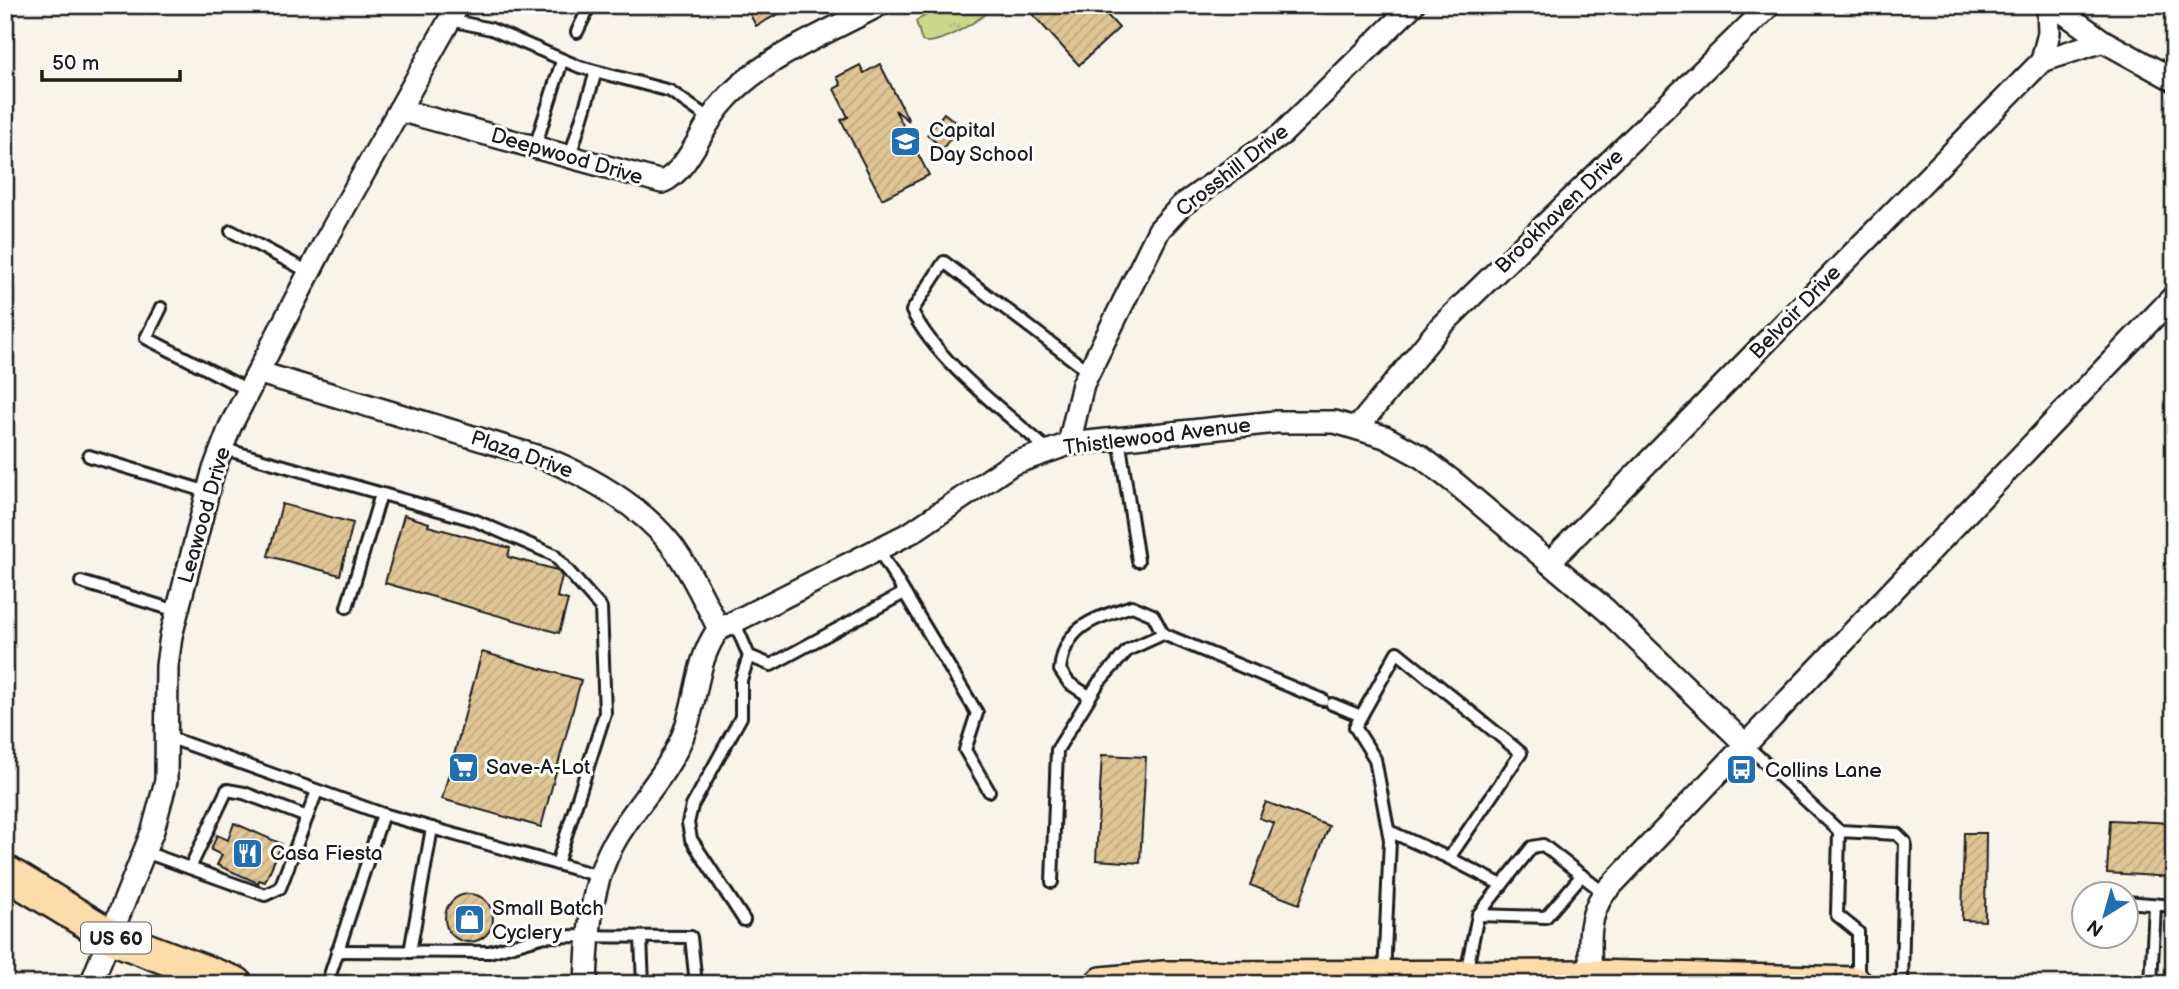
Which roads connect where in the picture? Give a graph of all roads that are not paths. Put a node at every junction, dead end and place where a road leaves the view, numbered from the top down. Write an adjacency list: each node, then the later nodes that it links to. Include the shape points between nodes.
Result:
1 (590, 5): 7 (lane)
2 (879, 5): 14 (street, Deepwood Drive, via 756,74)
3 (1413, 5): 21 (street, Crosshill Drive, via 1282,134 1181,206 1153,241)
4 (1770, 5): 23 (street, Brookhaven Drive, via 1441,326)
5 (2050, 5): 8 (street); 10 (street)
6 (454, 13): 9 (lane); 13 (street, Leawood Drive)
7 (577, 32)
8 (2103, 41): 10 (street, Belvoir Drive); 12 (street)
9 (562, 61): 11 (lane); 15 (lane)
10 (2042, 61): 32 (street, Belvoir Drive)
11 (596, 72): 14 (lane, via 670,91); 16 (lane)
12 (2174, 80)
13 (399, 110): 15 (street, Deepwood Drive); 18 (street, Leawood Drive)
14 (710, 118): 16 (street, Deepwood Drive, via 683,166 662,182)
15 (535, 147): 16 (street, Deepwood Drive)
16 (570, 156)
17 (231, 231): 18 (lane)
18 (309, 272): 22 (street, Leawood Drive)
19 (2174, 296): 43 (street)
20 (161, 308): 22 (lane, via 146,338)
21 (1089, 372): 25 (street, Crosshill Drive); 25 (lane, via 944,262 912,311 942,354)
22 (255, 382): 26 (street, Leawood Drive); 37 (street, Plaza Drive, via 576,471 634,510 670,543)
23 (1358, 427): 24 (street, Thistlewood Avenue, via 1335,422 1276,422); 32 (street, Thistlewood Avenue, via 1420,456)
24 (1119, 438): 25 (street, Thistlewood Avenue); 31 (lane)
25 (1059, 447): 30 (street, Thistlewood Avenue, via 1012,464 912,532)
26 (220, 448): 28 (street, Leawood Drive); 29 (lane)
27 (89, 456): 28 (lane)
28 (208, 492): 36 (street, Leawood Drive)
29 (381, 494): 35 (lane); 53 (lane, via 474,520 554,555 601,608 605,713)
30 (878, 549): 34 (lane); 37 (street, Thistlewood Avenue)
31 (1138, 561)
32 (1549, 563): 43 (street, Thistlewood Avenue, via 1644,645)
33 (81, 582): 36 (lane)
34 (904, 593): 39 (lane, via 771,665); 45 (lane, via 977,713 965,750)
35 (347, 607)
36 (177, 611): 42 (street, Leawood Drive, via 167,666)
37 (726, 625): 39 (lane); 57 (street, via 702,659 681,741 617,836)
38 (1163, 634): 40 (lane, via 1128,650); 40 (lane, via 1153,615 1132,606 1087,622 1062,649 1060,670 1069,683); 41 (lane)
39 (749, 656): 65 (lane, via 741,680 741,717 692,806 688,823 691,839)
40 (1089, 696): 58 (lane, via 1057,750)
41 (1361, 716): 49 (lane, via 1355,727 1375,759); 52 (lane, via 1397,652 1521,753)
42 (168, 737): 44 (lane); 51 (street, Leawood Drive, via 166,781)
43 (1745, 744): 50 (lane); 60 (street)
44 (317, 791): 46 (lane); 47 (lane)
45 (989, 791)
46 (383, 814): 48 (lane); 69 (lane)
47 (307, 817): 54 (lane, via 227,790); 54 (lane, via 280,888 265,895)
48 (432, 828): 53 (lane); 70 (lane)
49 (1389, 831): 52 (lane); 73 (lane)
50 (1839, 831): 81 (lane, via 1837,915 1858,932); 82 (lane, via 1897,834 1905,842)
51 (145, 852): 54 (lane); 66 (street, Leawood Drive)
52 (1449, 858): 59 (lane)
53 (558, 864): 57 (lane)
54 (190, 868)
55 (5, 872): 66 (main road, US 60)
56 (1582, 875): 59 (lane, via 1537,845); 60 (lane); 64 (lane, via 1546,917)
57 (599, 876): 68 (street)
58 (1052, 882)
59 (1502, 885): 64 (lane)
60 (1604, 893): 72 (street, via 1590,922)
61 (2140, 903): 62 (lane)
62 (2155, 905): 63 (lane); 83 (lane)
63 (2174, 906)
64 (1478, 915): 71 (lane)
65 (744, 920)
66 (113, 937): 74 (street, Leawood Drive); 75 (main road, US 60)
67 (641, 937): 68 (lane); 78 (lane); 79 (lane, via 691,937)
68 (588, 938): 70 (lane, via 545,936 489,953); 77 (street)
69 (337, 951): 70 (lane); 76 (lane)
70 (410, 951)
71 (1465, 977): 72 (main road); 73 (main road)
72 (1591, 977): 81 (main road)
73 (1384, 978): 80 (main road, via 1164,978)
74 (92, 984)
75 (236, 984)
76 (327, 984)
77 (586, 984)
78 (643, 984)
79 (696, 984)
80 (1102, 984)
81 (1857, 984)
82 (1902, 984)
83 (2151, 984)

